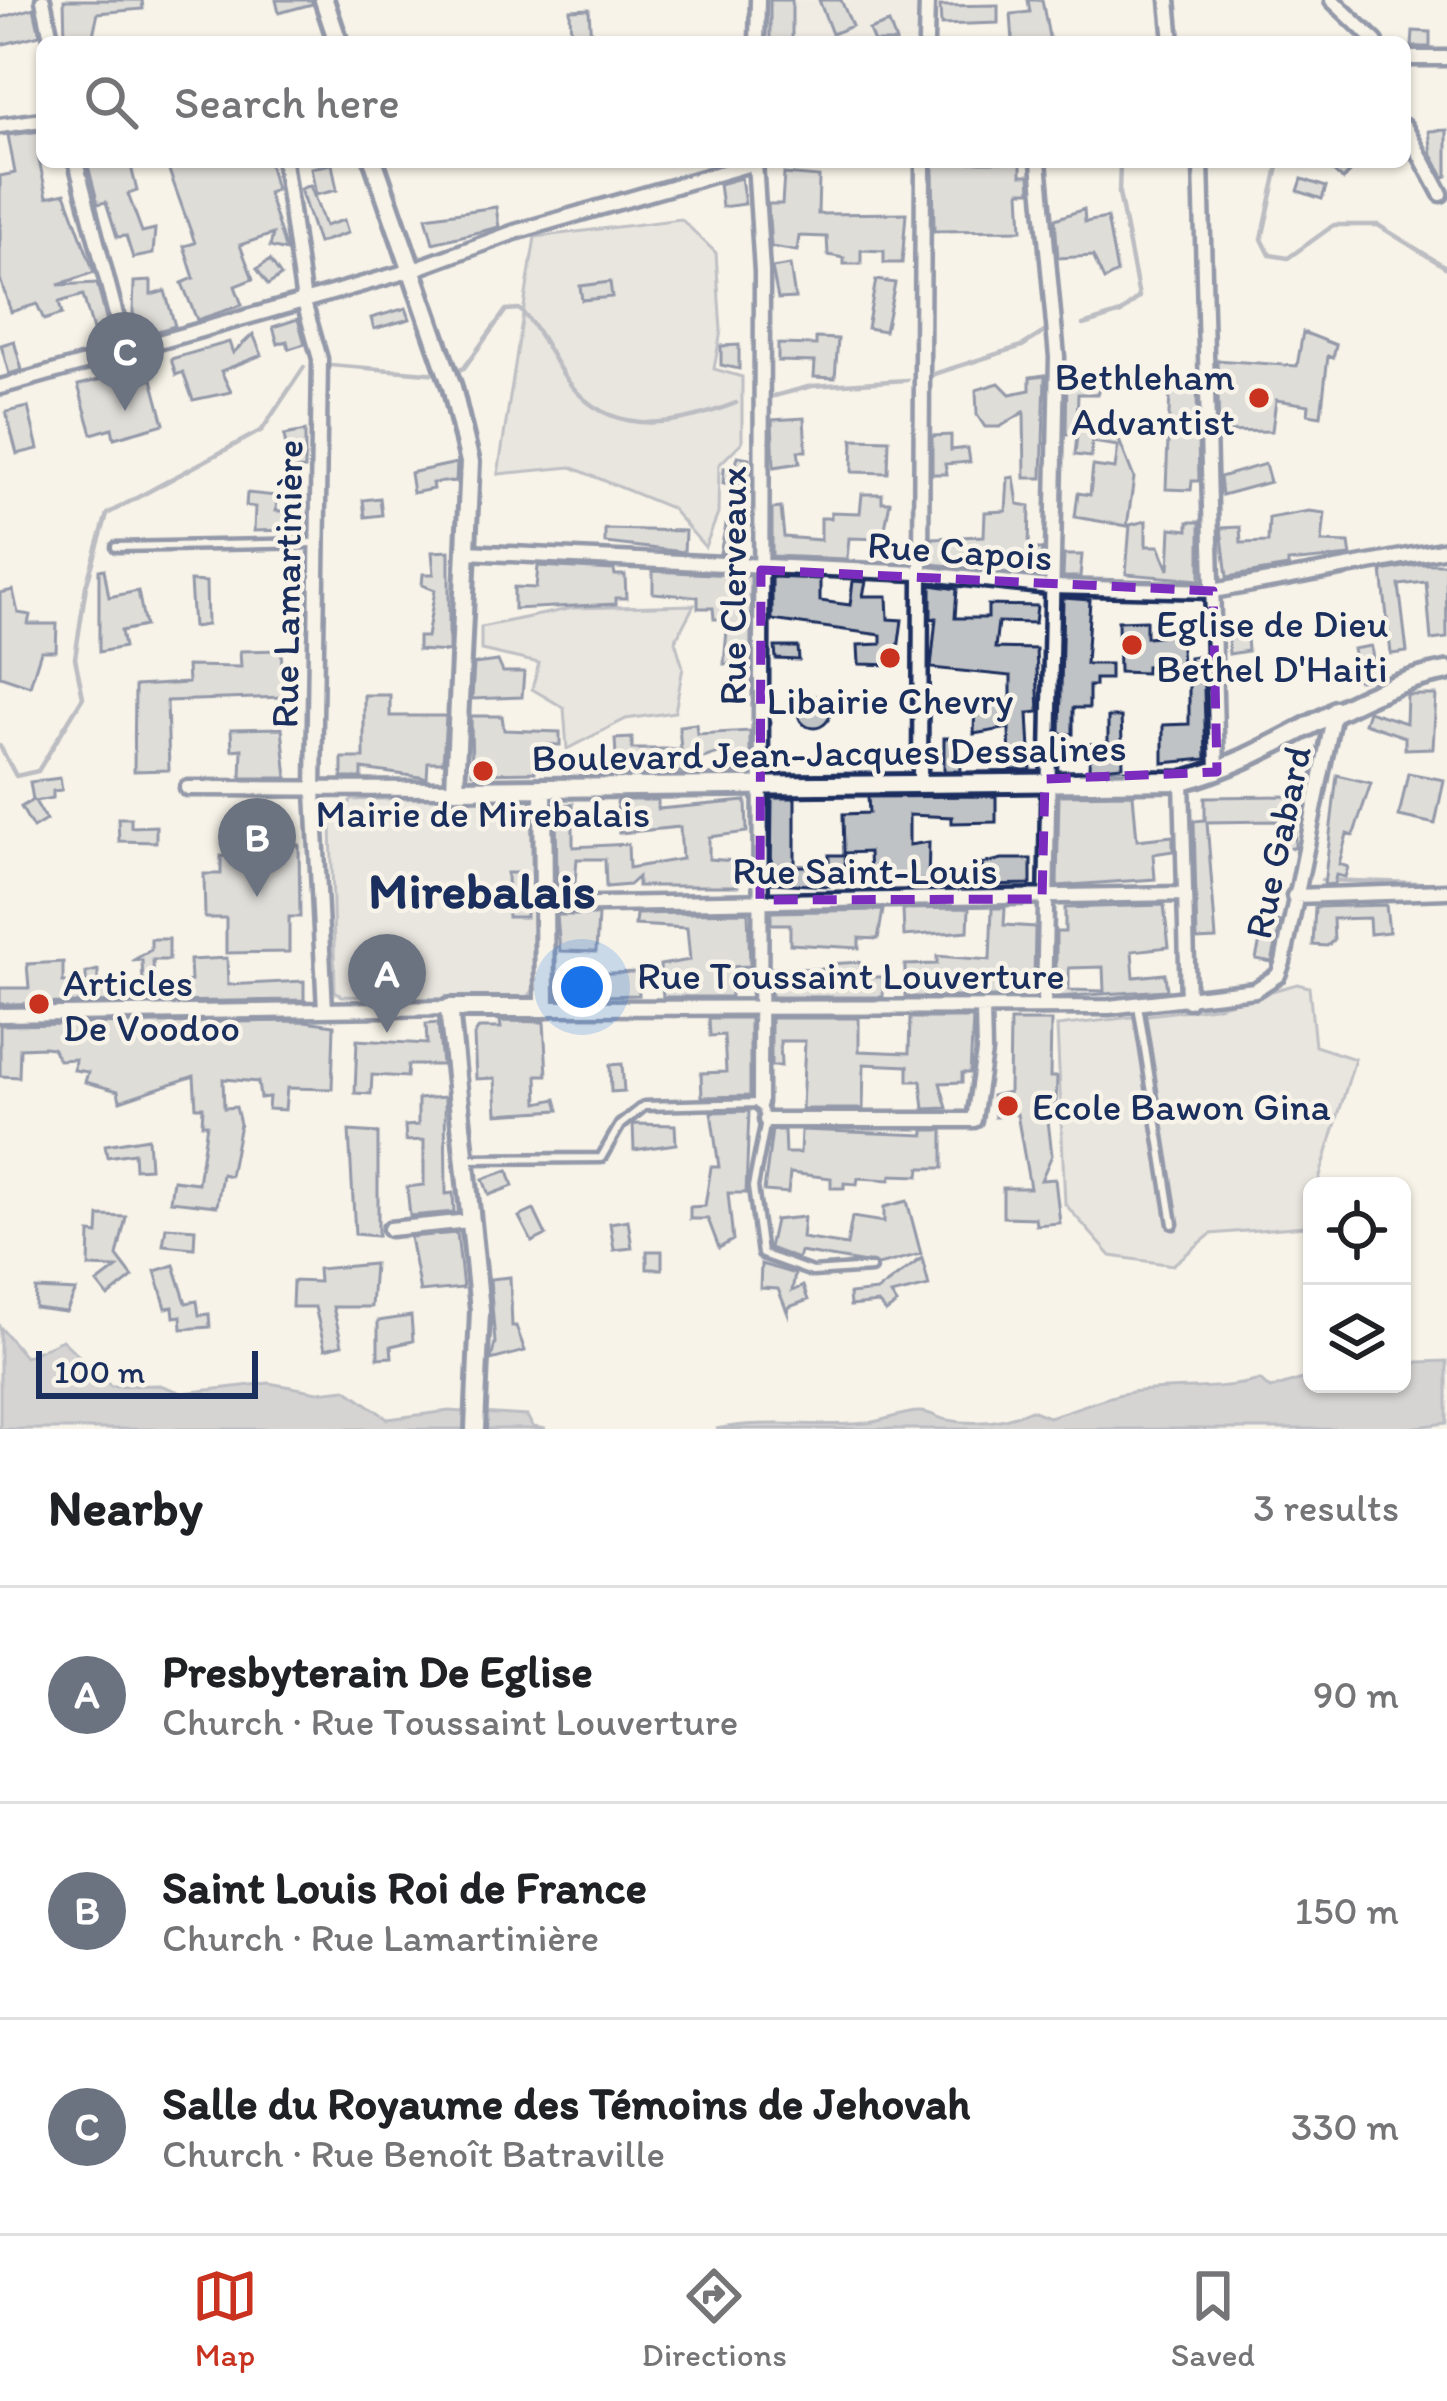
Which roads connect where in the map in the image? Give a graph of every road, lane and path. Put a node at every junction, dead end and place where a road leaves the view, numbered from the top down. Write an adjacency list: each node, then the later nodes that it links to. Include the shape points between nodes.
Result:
1 (43, 0): 7 (street)
2 (324, 0): 8 (main road)
3 (758, 0): 9 (street)
4 (927, 0): 10 (street)
5 (1168, 0): 11 (street)
6 (1332, 0): 12 (street)
7 (51, 36)
8 (336, 36)
9 (757, 36)
10 (926, 36)
11 (1171, 36)
12 (1370, 36)
13 (1411, 58): 14 (street)
14 (1447, 58)
15 (36, 121): 16 (street)
16 (0, 126)
17 (1411, 138): 26 (street)
18 (78, 168): 29 (street)
19 (285, 168): 28 (street, Rue Lamartinière)
20 (376, 168): 27 (main road)
21 (735, 168): 27 (street)
22 (756, 168): 35 (street, Rue Clerveaux)
23 (923, 168): 36 (street)
24 (1040, 168): 37 (street, via 1057,357)
25 (1202, 168): 38 (street)
26 (1441, 194)
27 (409, 271): 28 (street); 34 (main road, via 470,461)
28 (304, 302): 29 (street); 31 (street, Rue Lamartinière, via 320,359)
29 (126, 353): 30 (street)
30 (0, 387)
31 (314, 542): 32 (lane); 49 (street, Rue Lamartinière)
32 (116, 547)
33 (1447, 549): 38 (street, Rue Capois)
34 (466, 552): 35 (street, Rue Capois); 47 (main road)
35 (761, 569): 36 (street, Rue Capois); 44 (street, Rue Clerveaux)
36 (917, 573): 37 (street, Rue Capois); 45 (street)
37 (1050, 587): 38 (street, Rue Capois); 42 (street)
38 (1213, 591): 41 (street)
39 (1447, 670): 40 (main road, Boulevard Jean-Jacques Dessalines)
40 (1335, 708): 41 (main road, Boulevard Jean-Jacques Dessalines); 52 (street, Rue Gabard)
41 (1217, 772): 43 (main road, Boulevard Jean-Jacques Dessalines)
42 (1045, 779): 43 (main road, Boulevard Jean-Jacques Dessalines); 45 (main road, Boulevard Jean-Jacques Dessalines); 53 (street)
43 (1182, 781): 51 (street)
44 (763, 782): 45 (main road, Boulevard Jean-Jacques Dessalines); 48 (main road, Boulevard Jean-Jacques Dessalines); 54 (street, Rue Clerveaux)
45 (920, 783)
46 (188, 788): 49 (street, Boulevard Jean-Jacques Dessalines)
47 (455, 789): 48 (main road, Boulevard Jean-Jacques Dessalines); 49 (street, Boulevard Jean-Jacques Dessalines)
48 (543, 790): 55 (main road)
49 (314, 791): 62 (street, Rue Lamartinière)
50 (1447, 890): 52 (street)
51 (1182, 894): 53 (street, Rue Saint-Louis); 57 (street)
52 (1294, 896): 56 (street, Rue Gabard, via 1283,962)
53 (1042, 899): 54 (street, Rue Saint-Louis); 59 (street)
54 (760, 900): 55 (street, Rue Saint-Louis); 63 (street, Rue Clerveaux)
55 (548, 904): 61 (main road)
56 (1268, 984): 57 (street, Rue Toussaint Louverture)
57 (1187, 1001): 58 (street, Rue Toussaint Louverture)
58 (1138, 1005): 59 (street, Rue Toussaint Louverture); 70 (lane)
59 (1044, 1007): 64 (street, Rue Toussaint Louverture)
60 (448, 1008): 61 (main road, Rue Toussaint Louverture); 62 (street, Rue Toussaint Louverture); 68 (main road)
61 (545, 1008): 63 (street, Rue Toussaint Louverture)
62 (325, 1010): 65 (street, Rue Toussaint Louverture)
63 (758, 1010): 64 (street, Rue Toussaint Louverture); 66 (street, Rue Clerveaux)
64 (983, 1010): 67 (street, via 974,1120)
65 (0, 1016)
66 (760, 1103): 67 (lane); 68 (lane, via 644,1106 620,1125 601,1158)
67 (766, 1120): 72 (lane, via 753,1187 762,1254 812,1272)
68 (462, 1160): 69 (main road)
69 (470, 1222): 71 (street); 73 (main road, via 480,1310)
70 (1173, 1224)
71 (390, 1229)
72 (871, 1268)
73 (475, 1429)

